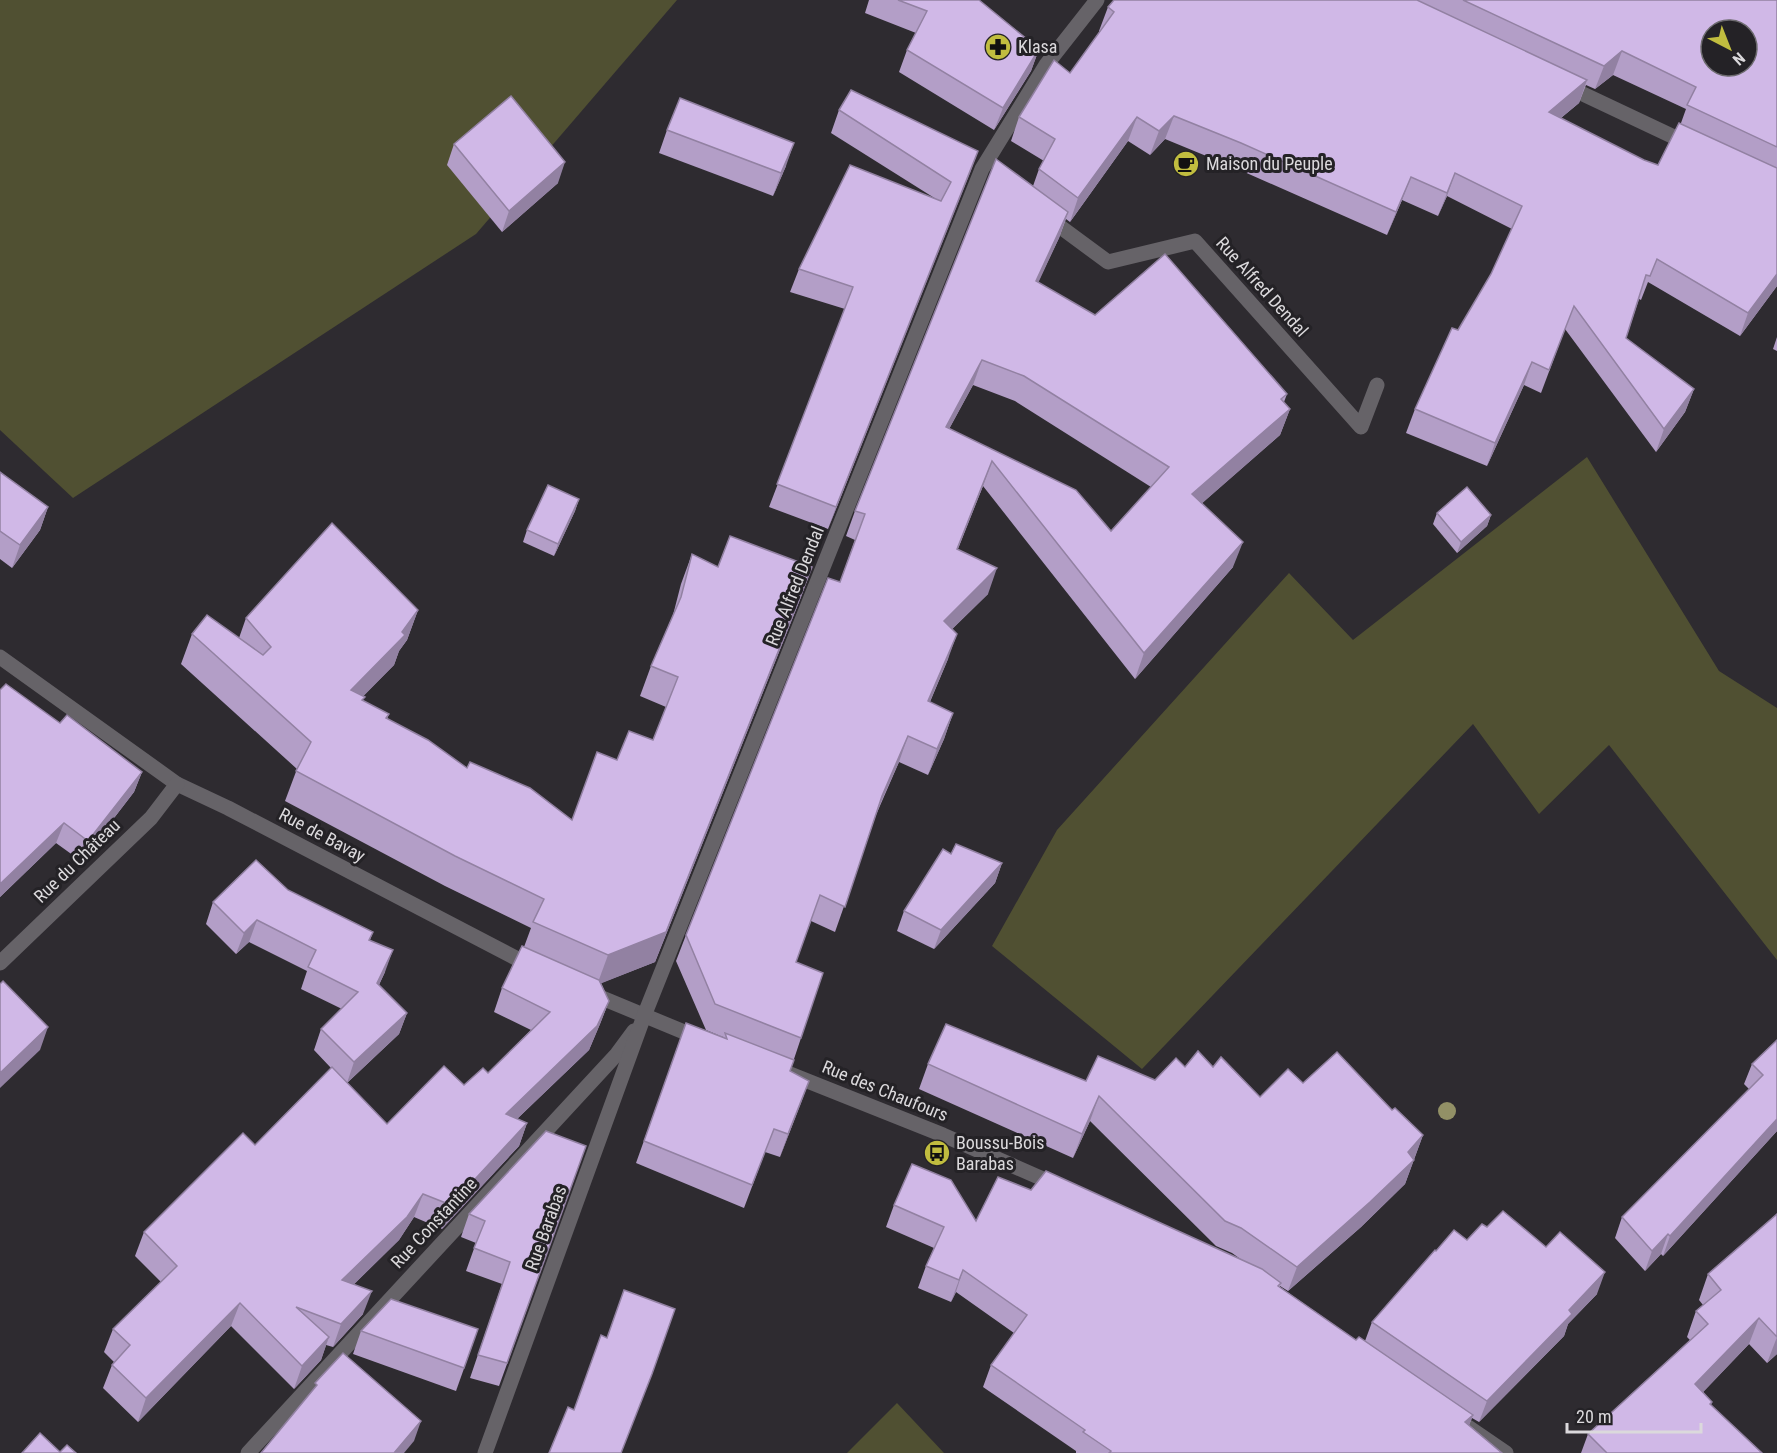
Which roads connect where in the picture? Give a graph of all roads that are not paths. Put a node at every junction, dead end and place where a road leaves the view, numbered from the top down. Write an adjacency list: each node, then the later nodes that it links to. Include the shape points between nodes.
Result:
1 (1097, 0): 11 (street, Rue Alfred Dendal, via 1046,65 986,173)
2 (1552, 80): 3 (street)
3 (1702, 150)
4 (1036, 209): 5 (street, Rue Alfred Dendal, via 1108,262 1195,241 1360,427)
5 (1377, 384)
6 (0, 657): 7 (street, Rue de Bavay)
7 (177, 784): 8 (street, Rue du Château, via 151,818); 9 (street, Rue de Bavay)
8 (0, 963)
9 (548, 974)
10 (580, 988): 11 (street)
11 (644, 1016): 12 (street); 16 (street, Rue Constantine, via 617,1054); 17 (street, Rue Barabas)
12 (711, 1043)
13 (777, 1069): 14 (street, Rue des Chaufours, via 943,1135)
14 (1074, 1193)
15 (1458, 1420): 18 (street)
16 (248, 1453)
17 (485, 1453)
18 (1506, 1453)

